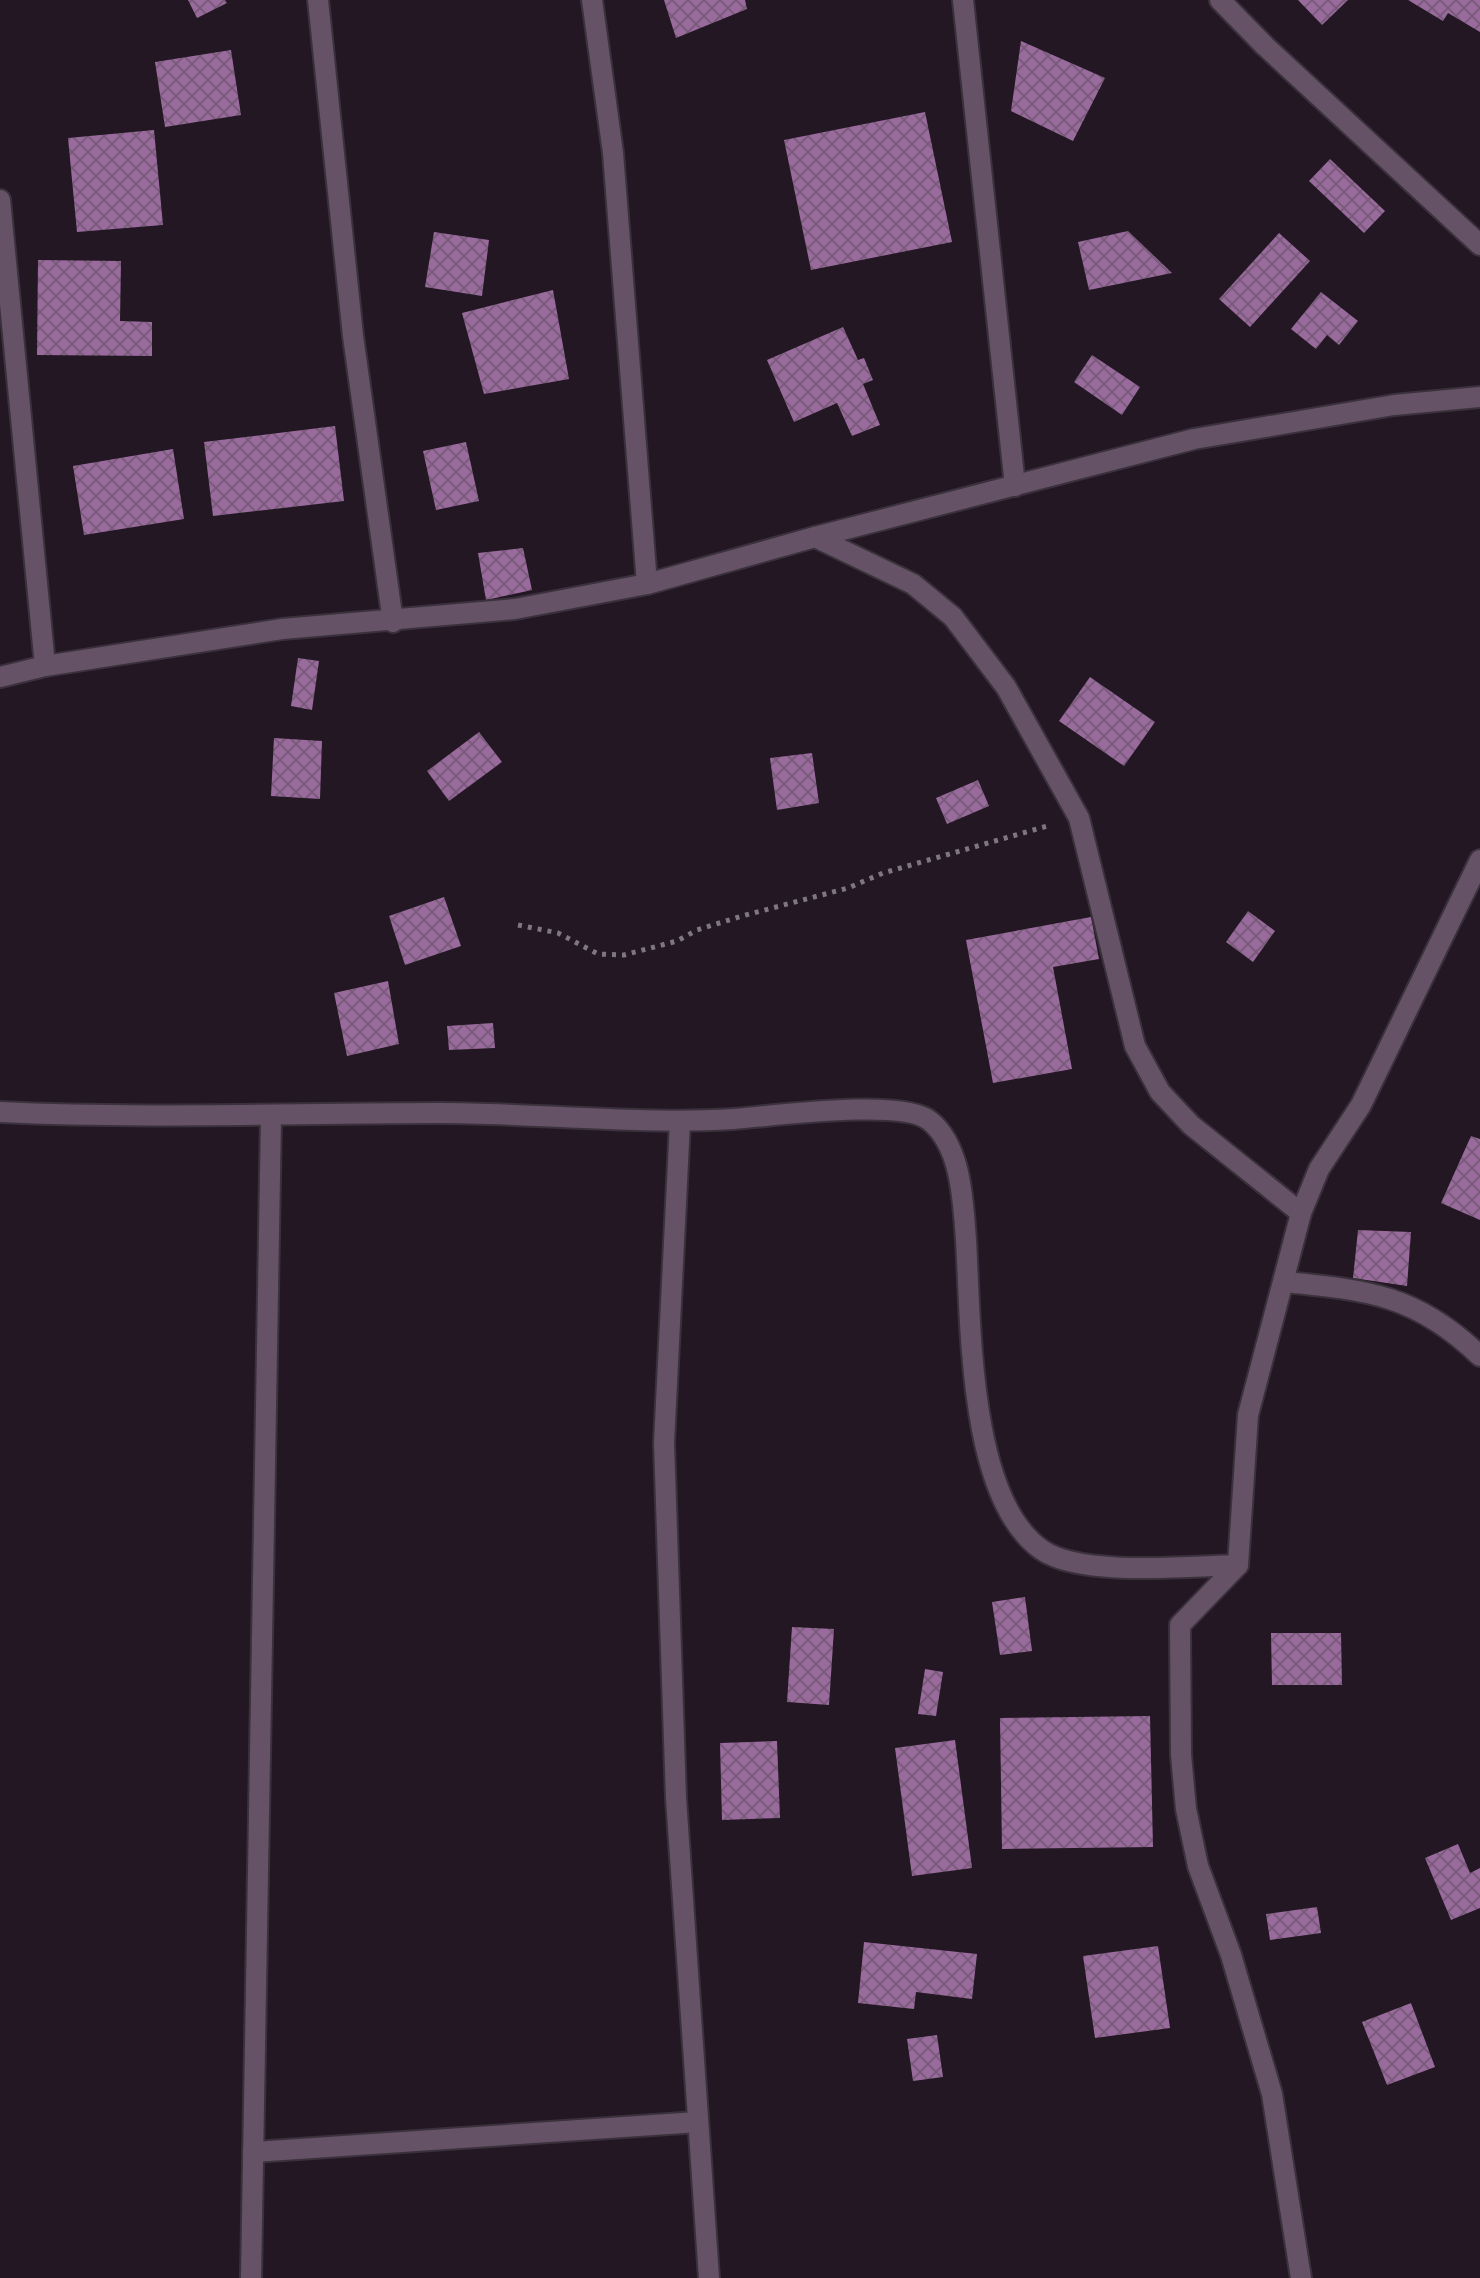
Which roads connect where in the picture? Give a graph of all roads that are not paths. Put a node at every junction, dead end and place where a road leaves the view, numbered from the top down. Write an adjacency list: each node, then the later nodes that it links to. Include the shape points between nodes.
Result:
1 (318, 0): 11 (street, via 353,336)
2 (592, 0): 10 (street, via 613,153)
3 (963, 0): 8 (street)
4 (1220, 0): 6 (street)
5 (0, 200): 12 (street)
6 (1480, 245)
7 (1480, 397): 8 (street, via 1394,405 1194,439)
8 (1015, 486): 9 (street)
9 (815, 537): 10 (street); 18 (street, via 913,584 953,617 1006,687 1079,818 1135,1046 1160,1092 1191,1125)
10 (647, 584): 11 (street, via 515,609)
11 (393, 622): 12 (street, via 282,629)
12 (45, 666): 13 (street)
13 (0, 677)
14 (1480, 860): 18 (street, via 1361,1105 1319,1169)
15 (0, 1112): 16 (street)
16 (271, 1117): 17 (street, via 440,1113); 23 (street)
17 (680, 1122): 21 (street, via 895,1108 930,1120 955,1159 963,1202 975,1393 991,1468 1009,1513 1042,1550 1094,1567); 22 (street, via 664,1443 676,1798)
18 (1301, 1213): 19 (street)
19 (1285, 1282): 20 (street, via 1378,1293 1438,1323); 21 (street, via 1248,1415)
20 (1480, 1356)
21 (1238, 1565): 26 (street, via 1180,1625 1181,1755 1198,1866 1272,2094)
22 (698, 2122): 23 (street); 25 (street)
23 (253, 2152): 24 (street)
24 (251, 2278)
25 (709, 2278)
26 (1301, 2278)

